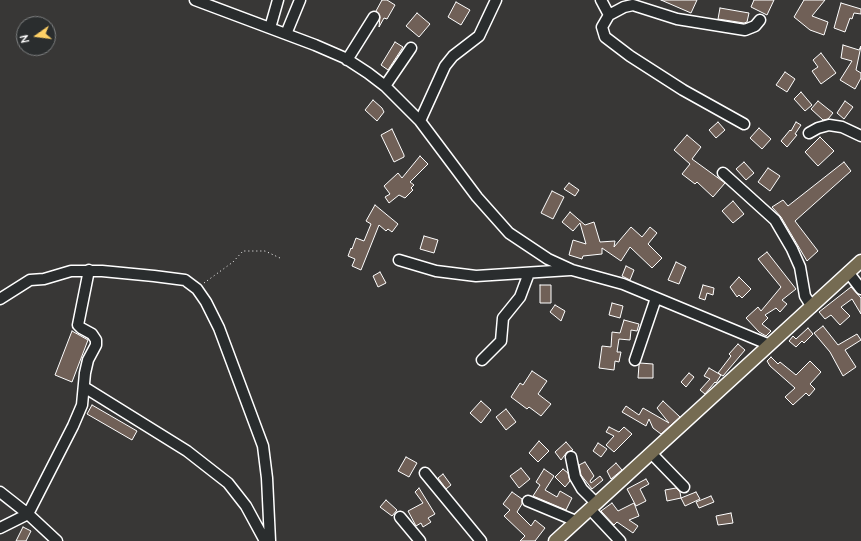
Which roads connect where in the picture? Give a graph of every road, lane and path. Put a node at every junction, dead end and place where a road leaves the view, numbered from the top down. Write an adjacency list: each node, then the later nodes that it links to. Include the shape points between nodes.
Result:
1 (195, 0): 9 (street)
2 (278, 0): 9 (street)
3 (300, 0): 10 (street)
4 (496, 0): 14 (street, via 478,36 453,56 445,66)
5 (601, 0): 6 (street)
6 (609, 15): 8 (street, via 633,5 677,19 745,30 755,26); 15 (street, via 602,27 603,32 617,46 683,90)
7 (374, 17): 12 (street)
8 (760, 20)
9 (270, 28): 10 (street)
10 (286, 34): 12 (street)
11 (411, 48): 13 (street)
12 (348, 60): 13 (street)
13 (385, 86): 14 (street)
14 (420, 121): 23 (street, via 477,197 510,233 548,259)
15 (744, 124)
16 (809, 133): 17 (street, via 829,125 842,127)
17 (861, 136)
18 (723, 173): 30 (street, via 775,220 800,267 805,296)
19 (280, 258): 26 (path, via 265,251 243,251 233,262)
20 (400, 260): 25 (street, via 436,271 476,276)
21 (861, 261): 24 (main road)
22 (89, 270): 26 (street, via 185,280); 29 (street, via 71,271 44,279 30,280); 34 (street, via 78,325 92,334 96,345 88,360)
23 (572, 270): 25 (street); 28 (street, via 623,284)
24 (848, 272): 27 (street); 30 (main road)
25 (529, 273): 32 (street, via 520,296 503,318 501,341)
26 (197, 288): 48 (street, via 219,328 263,446)
27 (861, 289)
28 (656, 298): 31 (street); 33 (street)
29 (0, 299)
30 (812, 307): 31 (main road)
31 (770, 345): 35 (main road)
32 (482, 360)
33 (635, 360)
34 (84, 387): 42 (street, via 82,405 74,426); 47 (street, via 187,451 228,483 246,506)
35 (651, 453): 38 (street); 41 (main road)
36 (571, 457): 41 (street, via 575,477)
37 (425, 473): 50 (street)
38 (684, 487)
39 (0, 492): 42 (street)
40 (528, 501): 44 (street)
41 (593, 506): 44 (main road); 52 (street)
42 (28, 514): 45 (street); 46 (street)
43 (400, 517): 49 (street)
44 (576, 521): 51 (main road)
45 (0, 528)
46 (57, 541)
47 (264, 541)
48 (270, 541)
49 (420, 541)
50 (481, 541)
51 (555, 541)
52 (620, 541)

